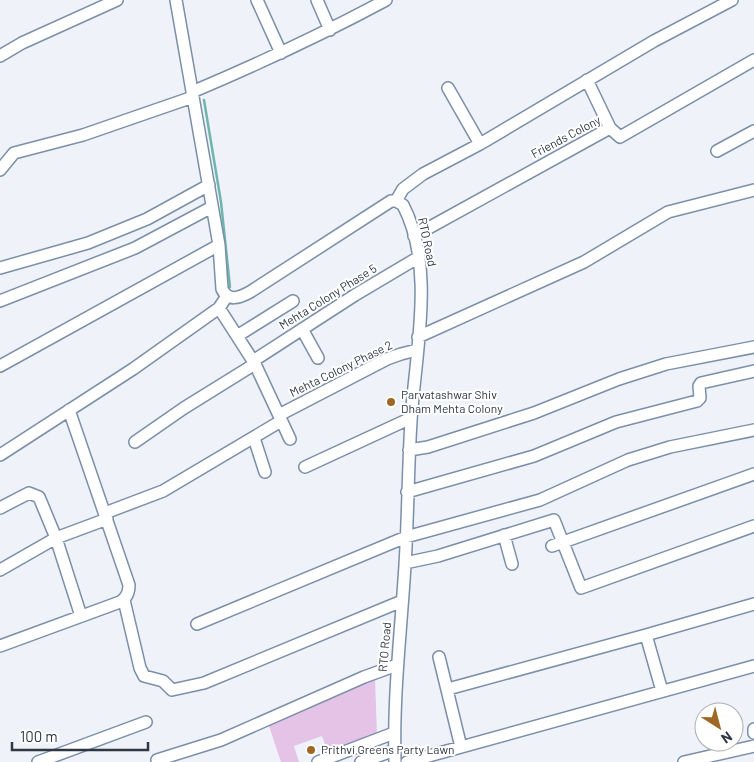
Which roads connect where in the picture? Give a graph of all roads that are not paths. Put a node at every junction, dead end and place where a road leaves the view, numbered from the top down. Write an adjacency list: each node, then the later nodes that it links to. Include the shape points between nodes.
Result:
1 (117, 0): 9 (street)
2 (176, 0): 13 (street)
3 (257, 0): 8 (street)
4 (317, 0): 7 (street)
5 (386, 0): 7 (street)
6 (732, 0): 11 (street)
7 (330, 30): 8 (street)
8 (280, 53): 13 (street)
9 (0, 56)
10 (754, 60): 14 (street, Friends Colony, via 620,136)
11 (587, 80): 14 (street); 16 (street)
12 (448, 88): 16 (street)
13 (193, 95): 18 (street, via 83,135 14,153); 19 (street)
14 (610, 128): 23 (street, Friends Colony)
15 (754, 131): 17 (street)
16 (480, 144): 21 (street, via 423,174 403,189)
17 (717, 151)
18 (0, 170)
19 (209, 185): 22 (street); 26 (street, via 147,219 88,243)
20 (754, 190): 33 (street, via 668,212 584,262)
21 (396, 201): 23 (street, RTO Road, via 407,212); 27 (street, via 385,204 250,292 236,298)
22 (212, 207): 24 (street); 28 (street, via 135,248)
23 (414, 236): 25 (street, RTO Road)
24 (219, 245): 27 (street, via 222,289); 38 (street)
25 (419, 257): 31 (street, Mehta Colony Phase 5); 33 (street, RTO Road)
26 (0, 268)
27 (227, 296): 30 (street)
28 (0, 301)
29 (293, 301): 32 (street)
30 (219, 308): 32 (street); 40 (street)
31 (302, 329): 36 (street); 37 (street, Mehta Colony Phase 5)
32 (237, 336): 37 (street)
33 (418, 337): 35 (street, RTO Road)
34 (754, 347): 47 (street, via 666,364 534,413 428,447)
35 (417, 350): 41 (street, Mehta Colony Phase 2, via 386,359); 42 (street, RTO Road)
36 (318, 358)
37 (254, 363): 41 (street); 46 (street, Mehta Colony Phase 5)
38 (0, 366)
39 (754, 372): 52 (street, via 701,382 697,401 616,422 534,456)
40 (69, 410): 48 (street); 54 (street)
41 (280, 418): 44 (street, Mehta Colony Phase 2); 45 (street)
42 (411, 418): 47 (street, RTO Road); 49 (street)
43 (754, 430): 57 (street, via 670,447 628,460 540,500)
44 (254, 438): 50 (street); 54 (street, Mehta Colony Phase 2, via 163,491)
45 (290, 439)
46 (135, 442)
47 (409, 450): 52 (street, RTO Road)
48 (0, 454)
49 (305, 467)
50 (265, 472)
51 (754, 474): 59 (street)
52 (407, 492): 57 (street, RTO Road)
53 (0, 508): 58 (street, via 29,493 39,497)
54 (106, 516): 58 (street, Mehta Colony Phase 2); 63 (street, via 129,584)
55 (754, 526): 59 (street, via 581,588)
56 (504, 535): 59 (street, via 554,520); 60 (street); 61 (street)
57 (406, 537): 60 (street, RTO Road); 67 (street)
58 (56, 538): 62 (street, Mehta Colony Phase 2); 66 (street)
59 (558, 544)
60 (405, 563): 64 (street, RTO Road)
61 (512, 564)
62 (0, 570)
63 (124, 600): 64 (street, via 144,676 163,680 172,690 204,683); 66 (street)
64 (402, 601): 71 (street, RTO Road)
65 (754, 604): 68 (street)
66 (81, 616): 69 (street)
67 (197, 624)
68 (646, 635): 73 (street); 74 (street)
69 (0, 646)
70 (439, 656): 73 (street)
71 (397, 665): 77 (street, RTO Road); 82 (street, via 221,740)
72 (754, 666): 74 (street)
73 (448, 689): 80 (street)
74 (662, 691): 80 (street)
75 (146, 722): 84 (street)
76 (754, 729): 78 (street)
77 (394, 733): 81 (street, RTO Road); 85 (street)
78 (754, 733)
79 (754, 746): 83 (street)
80 (461, 748): 88 (street)
81 (395, 750): 86 (street); 87 (street, RTO Road)
82 (157, 760)
83 (690, 761)
84 (38, 762)
85 (318, 762)
86 (361, 762)
87 (395, 762)
88 (407, 762)

